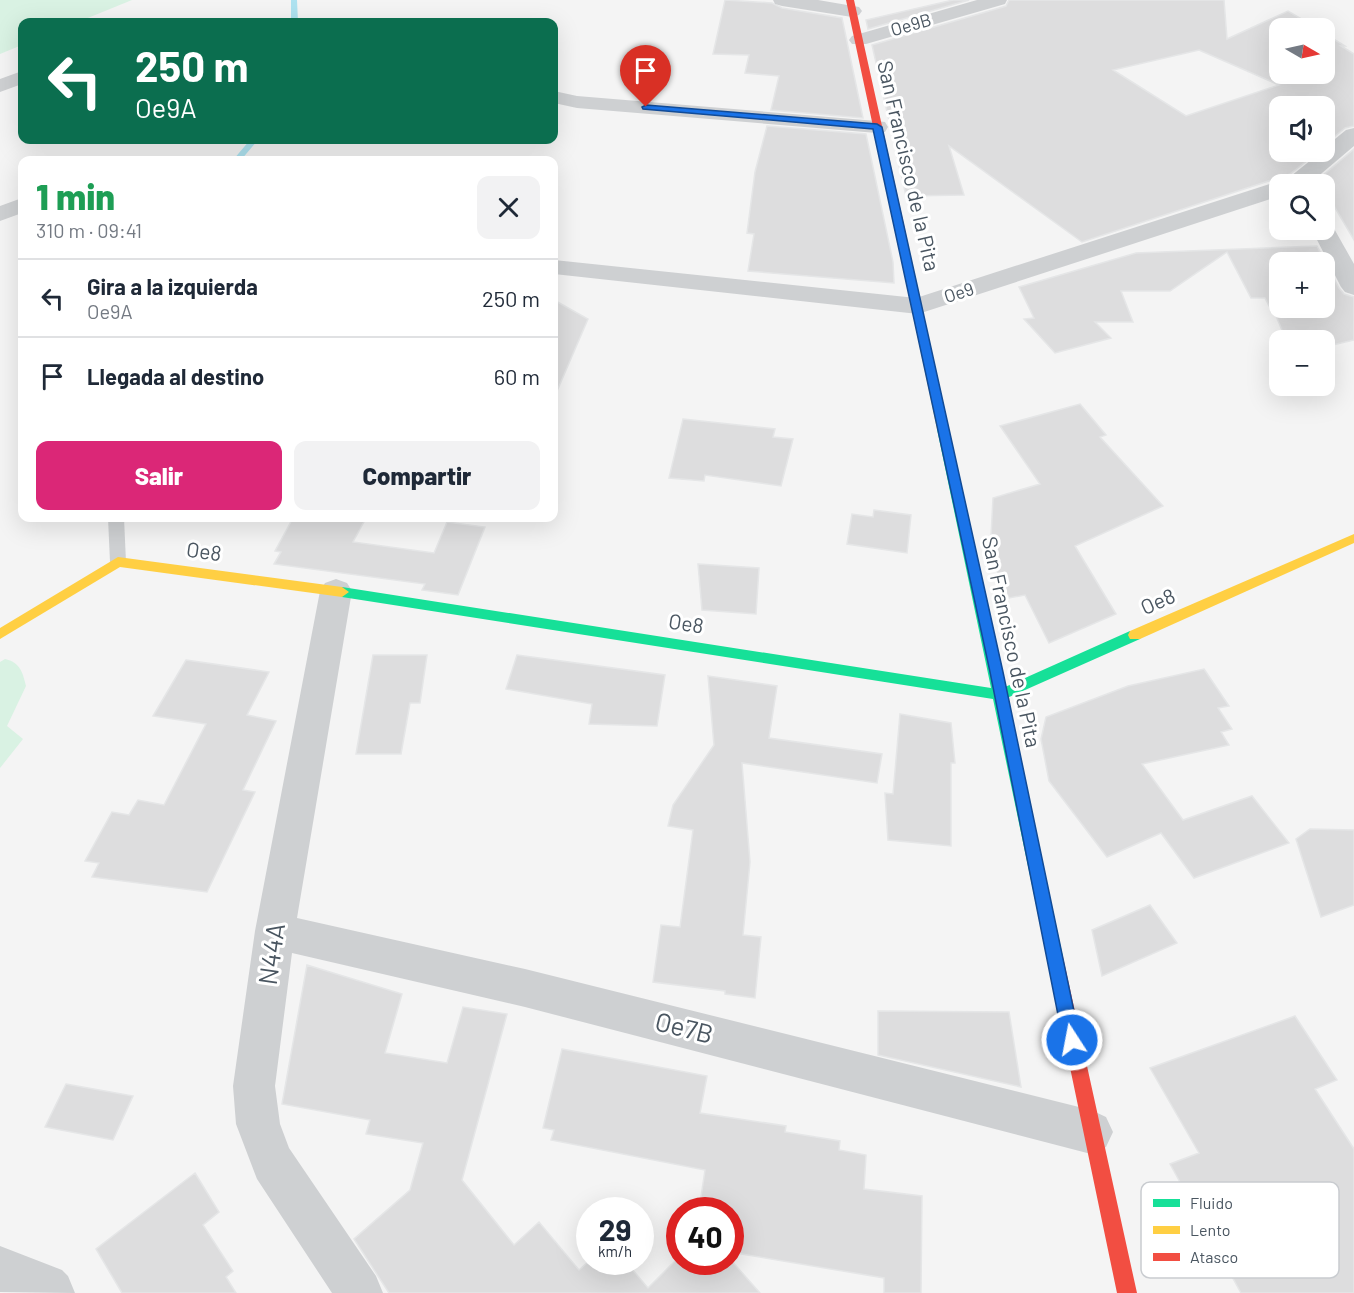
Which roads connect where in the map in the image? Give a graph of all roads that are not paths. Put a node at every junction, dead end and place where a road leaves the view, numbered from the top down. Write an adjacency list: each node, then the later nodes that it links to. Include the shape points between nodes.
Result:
1 (782, 0): 3 (street)
2 (998, 0): 4 (street, Oe9B)
3 (851, 5): 4 (street, San Francisco de la Pita)
4 (859, 40): 8 (street, San Francisco de la Pita)
5 (18, 79): 6 (street)
6 (0, 86)
7 (558, 98): 8 (street)
8 (877, 127): 17 (street, San Francisco de la Pita)
9 (1354, 135): 10 (street, Oe9)
10 (1305, 174)
11 (1269, 192): 17 (street, Oe9)
12 (18, 207): 13 (street)
13 (0, 214)
14 (1329, 240): 16 (street)
15 (558, 267): 17 (street, Oe9)
16 (1354, 287)
17 (918, 306): 23 (street, San Francisco de la Pita)
18 (116, 522): 20 (lane)
19 (1354, 538): 23 (street, Oe8)
20 (118, 562): 21 (street, Oe8); 22 (street)
21 (336, 591): 23 (street, Oe8); 24 (street, N44A)
22 (0, 634)
23 (1001, 695): 25 (street, San Francisco de la Pita)
24 (275, 931): 25 (street, Oe7B, via 525,988); 28 (street, N44A, via 254,1086 258,1124 273,1164)
25 (1091, 1132): 29 (street, San Francisco de la Pita)
26 (0, 1269): 27 (street)
27 (51, 1293)
28 (359, 1293)
29 (1127, 1293)

